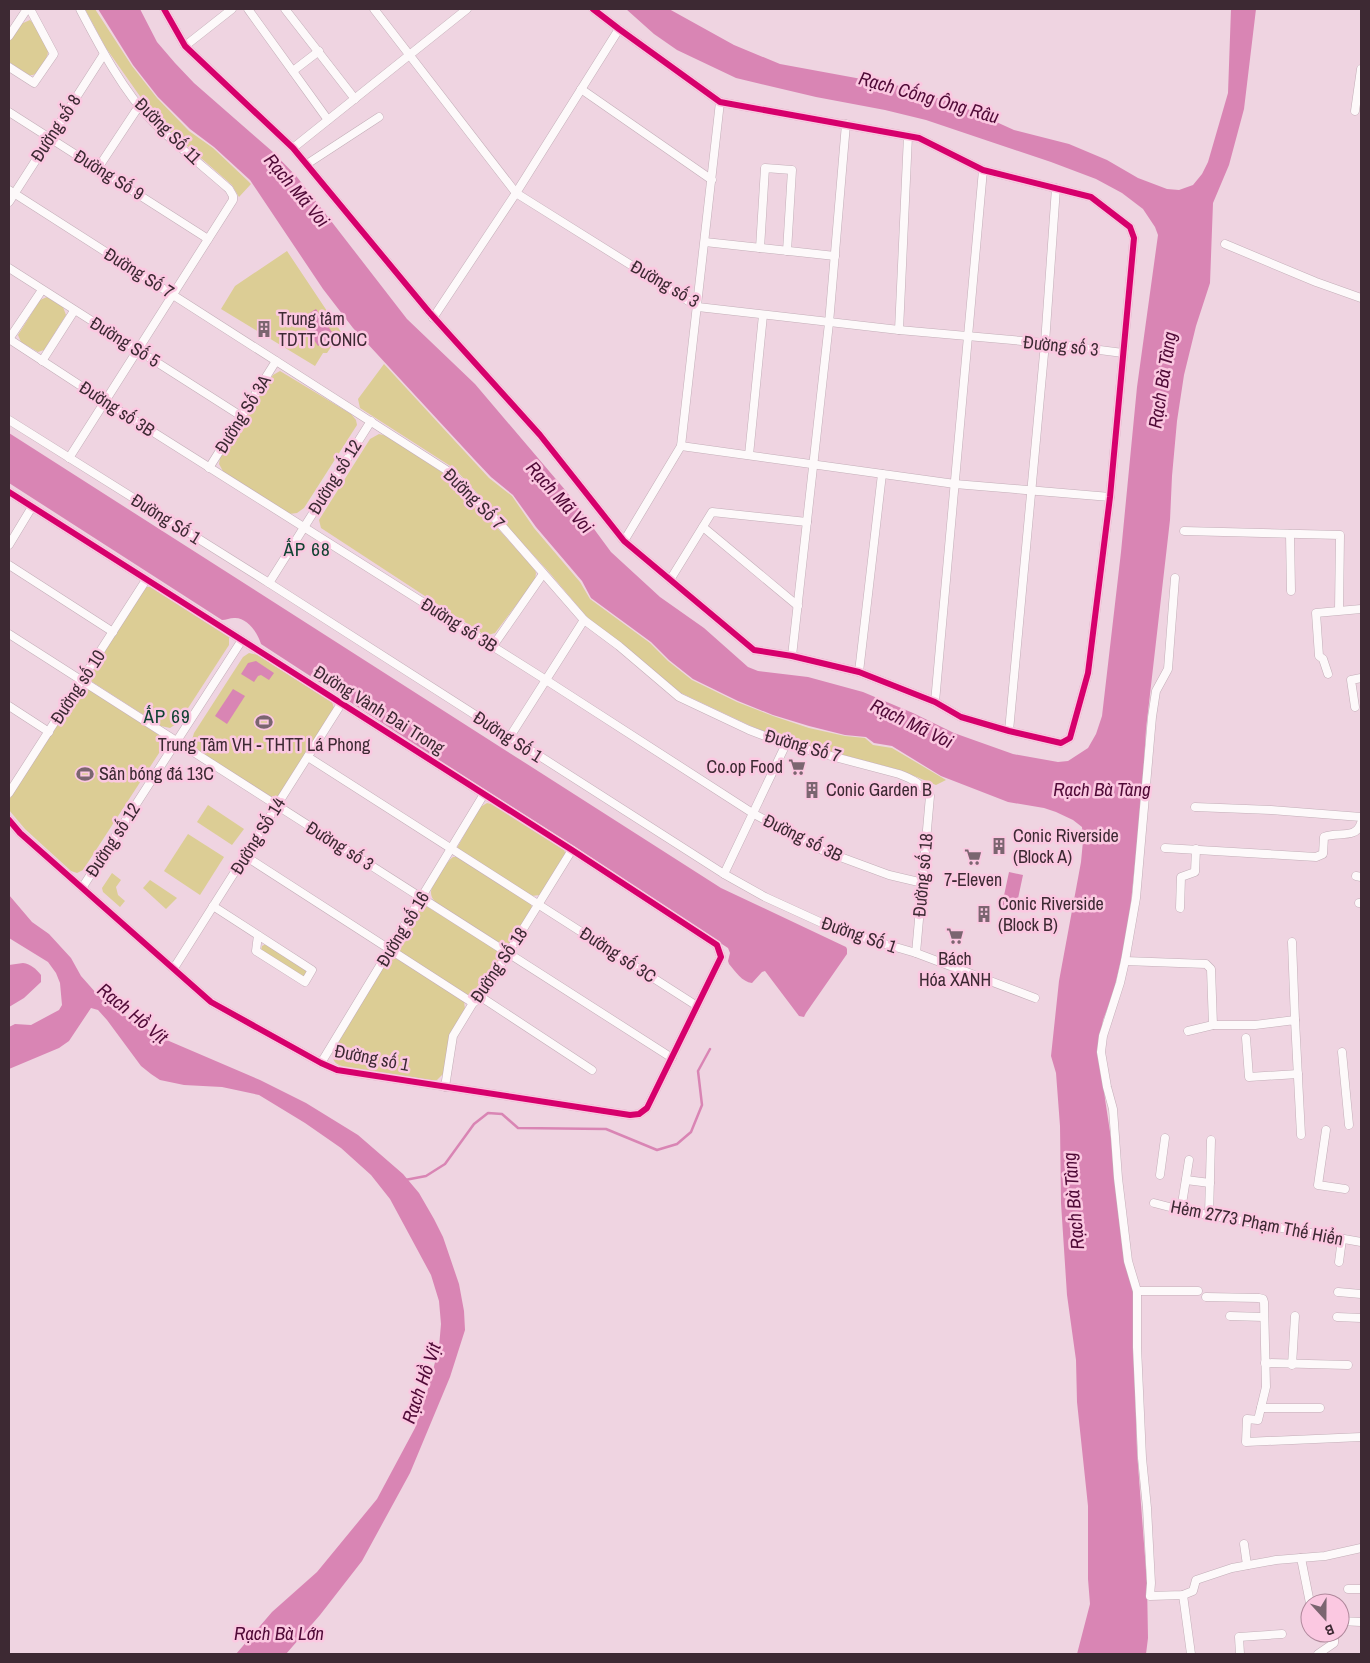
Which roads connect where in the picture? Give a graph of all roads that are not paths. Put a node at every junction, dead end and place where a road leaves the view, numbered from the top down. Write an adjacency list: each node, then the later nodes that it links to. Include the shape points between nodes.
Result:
1 (29, 9): 11 (street); 16 (street, via 54,54 34,83)
2 (80, 9): 14 (street, Đường Số 11)
3 (164, 9): 12 (street)
4 (232, 9): 12 (street)
5 (248, 9): 18 (street)
6 (286, 9): 13 (street)
7 (374, 9): 15 (street, Đường số 3)
8 (593, 9): 10 (street)
9 (463, 10): 15 (street)
10 (619, 29): 19 (street); 21 (street)
11 (9, 36)
12 (186, 46): 30 (street)
13 (319, 52): 18 (street); 20 (street)
14 (104, 54): 22 (street, Đường Số 11); 29 (street, Đường số 8)
15 (410, 55): 20 (street); 37 (street, Đường số 3)
16 (9, 67)
17 (1361, 69): 23 (street)
18 (293, 71): 26 (street)
19 (581, 89): 34 (street); 37 (street)
20 (355, 98): 26 (street)
21 (720, 102): 27 (street); 34 (street)
22 (139, 106): 32 (street); 39 (street, Đường Số 11, via 233,196)
23 (1355, 111)
24 (9, 112): 29 (street, Đường Số 9)
25 (379, 117): 31 (street)
26 (328, 120): 30 (street)
27 (846, 124): 28 (street); 44 (street)
28 (908, 136): 33 (street, via 919,138); 54 (street)
29 (50, 138): 32 (street, Đường Số 9); 36 (street, Đường số 8)
30 (293, 148): 31 (street)
31 (307, 164): 52 (street)
32 (98, 168): 39 (street, Đường Số 9)
33 (983, 170): 35 (street); 55 (street)
34 (712, 180): 40 (street)
35 (1056, 188): 57 (street); 59 (street, via 1091,197 1130,227 1134,238)
36 (11, 192): 38 (street, Đường số 8); 47 (street, Đường Số 7)
37 (516, 193): 49 (street, Đường số 3); 52 (street)
38 (9, 202)
39 (208, 239): 47 (street)
40 (705, 242): 42 (street); 49 (street)
41 (1225, 244): 48 (street)
42 (760, 248): 43 (street); 43 (street, via 765,168 792,170)
43 (787, 251): 44 (street)
44 (835, 256): 53 (street)
45 (9, 268): 46 (street, Đường Số 5)
46 (42, 290): 50 (street, Đường Số 5); 56 (street)
47 (173, 294): 58 (street); 61 (street, Đường Số 7)
48 (1361, 298)
49 (698, 307): 51 (street, Đường số 3); 66 (street)
50 (74, 311): 58 (street, Đường Số 5); 60 (street)
51 (764, 315): 53 (street, Đường số 3); 67 (street)
52 (433, 318): 82 (street, via 540,435)
53 (829, 323): 54 (street, Đường số 3); 69 (street)
54 (899, 330): 55 (street, Đường số 3)
55 (968, 337): 57 (street, Đường số 3); 72 (street)
56 (9, 339): 60 (street, Đường số 3B)
57 (1045, 344): 59 (street, Đường số 3); 73 (street)
58 (137, 350): 62 (street); 63 (street, Đường Số 5)
59 (1123, 353): 75 (street)
60 (42, 361): 62 (street, Đường số 3B)
61 (276, 362): 63 (street, Đường Số 3A); 65 (street, Đường Số 7)
62 (104, 401): 68 (street); 70 (street, Đường số 3B)
63 (241, 416): 70 (street, Đường Số 3A)
64 (9, 420): 68 (street, Đường Số 1)
65 (370, 421): 79 (street, Đường số 12); 85 (street, Đường Số 7, via 452,473)
66 (681, 446): 67 (street); 82 (street)
67 (749, 455): 69 (street)
68 (69, 458): 89 (street, Đường Số 1)
69 (814, 464): 71 (street); 77 (street)
70 (209, 468): 79 (street, Đường số 3B)
71 (882, 474): 72 (street); 100 (street)
72 (955, 484): 73 (street); 105 (street)
73 (1031, 491): 75 (street); 109 (street)
74 (9, 492): 76 (street, Đường Vành Đai Trong)
75 (1110, 497): 109 (street, via 1088,673 1070,738 1061,743)
76 (32, 507): 83 (street); 87 (street, Đường Vành Đai Trong)
77 (807, 522): 78 (street, via 712,512); 91 (street)
78 (703, 526): 88 (street); 91 (street)
79 (304, 527): 89 (street, Đường số 12); 98 (street, Đường số 3B)
80 (1184, 531): 81 (street)
81 (1290, 534): 90 (street); 93 (street, via 1340,535)
82 (624, 541): 88 (street)
83 (9, 545)
84 (9, 565): 95 (street)
85 (544, 574): 94 (street, Đường Số 7); 98 (street)
86 (1175, 578): 142 (street, via 1168,669 1156,691 1152,716 1136,898)
87 (146, 580): 95 (street, Đường số 10); 97 (street, Đường Vành Đai Trong)
88 (670, 580): 99 (street, via 754,650)
89 (268, 583): 111 (street, Đường Số 1)
90 (1291, 591)
91 (798, 606): 99 (street)
92 (1361, 609): 93 (street)
93 (1339, 610): 101 (street, via 1316,613 1319,656)
94 (584, 620): 104 (street); 113 (street, Đường Số 7, via 679,697)
95 (113, 632): 103 (street, Đường số 10)
96 (9, 634): 103 (street, Đường số 3)
97 (242, 640): 106 (street, Đường Vành Đai Trong); 112 (street, Đường số 12)
98 (493, 646): 104 (street, Đường số 3B)
99 (792, 656): 100 (street)
100 (859, 672): 105 (street)
101 (1328, 674)
102 (1361, 678): 108 (street, via 1351,680)
103 (82, 680): 110 (street, Đường số 10); 112 (street, Đường số 3)
104 (546, 680): 111 (street); 120 (street, Đường số 3B)
105 (935, 702): 109 (street, via 960,717)
106 (341, 704): 114 (street, Đường Số 14); 116 (street, Đường Vành Đai Trong)
107 (9, 706): 110 (street)
108 (1355, 707)
109 (1009, 731)
110 (48, 732): 115 (street, Đường số 10)
111 (509, 738): 129 (street, Đường Số 1)
112 (177, 741): 118 (street, Đường số 3); 131 (street, Đường số 12)
113 (786, 744): 117 (street, Đường Số 7, via 913,779); 120 (street)
114 (308, 757): 118 (street, Đường Số 14); 125 (street)
115 (9, 794)
116 (484, 794): 125 (street, Đường số 16); 126 (street, Đường Vành Đai Trong)
117 (930, 796): 130 (street, Đường số 18)
118 (277, 806): 128 (street, Đường Số 14); 132 (street, Đường số 3)
119 (1195, 807): 121 (street)
120 (754, 814): 129 (street); 130 (street, Đường số 3B, via 824,851 889,875)
121 (1361, 817)
122 (9, 820): 131 (street, Đường số 1)
123 (1361, 822): 127 (street, via 1355,832 1324,837 1323,854 1316,857)
124 (1165, 848): 127 (street)
125 (452, 849): 132 (street, Đường số 16); 133 (street)
126 (572, 850): 133 (street, Đường Số 18); 141 (street, Đường Vành Đai Trong, via 717,945)
127 (1196, 850): 135 (street, via 1195,872 1180,877)
128 (245, 856): 134 (street, Đường Số 14); 138 (street)
129 (724, 874): 140 (street, Đường Số 1, via 822,923)
130 (923, 883): 140 (street, Đường số 18)
131 (82, 888): 143 (street, Đường số 1)
132 (422, 898): 138 (street, Đường số 16); 139 (street, Đường số 3)
133 (539, 904): 139 (street, Đường Số 18); 147 (street, Đường số 3C)
134 (213, 906): 136 (street); 143 (street, Đường Số 14)
135 (1180, 908)
136 (258, 935): 136 (street, via 312,970 305,982 256,951)
137 (1292, 942): 148 (street)
138 (390, 951): 146 (street); 154 (street, Đường số 16)
139 (508, 953): 144 (street, Đường Số 18); 153 (street, Đường số 3)
140 (916, 954): 145 (street, Đường Số 1)
141 (720, 961): 147 (street, Đường số 1)
142 (1125, 961): 149 (street, via 1206,964 1211,970); 174 (street, via 1103,1036 1102,1052 1113,1109 1128,1261)
143 (174, 968): 154 (street, Đường số 1, via 211,1002)
144 (481, 997): 146 (street, Đường Số 18); 155 (street)
145 (1034, 998)
146 (473, 1003): 157 (street, Đường Số 18, via 453,1036)
147 (697, 1006): 153 (street, Đường số 1)
148 (1295, 1020): 149 (street, via 1255,1025); 156 (street)
149 (1213, 1025): 150 (street)
150 (1188, 1031)
151 (1246, 1038): 156 (street, via 1249,1077)
152 (1342, 1052): 158 (street)
153 (672, 1058): 157 (street, Đường số 1, via 647,1108 630,1116)
154 (322, 1063): 157 (street, Đường số 1, via 337,1070)
155 (592, 1070)
156 (1298, 1074): 160 (street)
157 (445, 1087)
158 (1349, 1125)
159 (1326, 1130): 167 (street, via 1318,1185)
160 (1301, 1135)
161 (1165, 1138): 164 (street)
162 (1211, 1140): 166 (street)
163 (1189, 1160): 165 (street)
164 (1160, 1175)
165 (1186, 1180): 166 (street); 169 (street)
166 (1210, 1183): 170 (street)
167 (1345, 1189)
168 (1154, 1203): 169 (street, Hẻm 2773 Phạm Thế Hiển)
169 (1181, 1210): 170 (street, Hẻm 2773 Phạm Thế Hiển)
170 (1209, 1215): 171 (street, Hẻm 2773 Phạm Thế Hiển)
171 (1342, 1239): 172 (street, Hẻm 2773 Phạm Thế Hiển); 173 (street)
172 (1361, 1242)
173 (1339, 1262)
174 (1137, 1291): 175 (street); 197 (street, via 1150,1596)
175 (1198, 1291)
176 (1338, 1292): 177 (street)
177 (1361, 1294)
178 (1206, 1297): 181 (street, via 1263,1299)
179 (1230, 1316): 181 (street)
180 (1294, 1316): 185 (street)
181 (1264, 1317): 184 (street)
182 (1337, 1317): 183 (street)
183 (1361, 1318)
184 (1265, 1363): 185 (street); 187 (street, via 1266,1387)
185 (1292, 1365): 186 (street)
186 (1348, 1365)
187 (1261, 1408): 188 (street); 189 (street, via 1258,1420 1247,1419 1246,1442)
188 (1320, 1408)
189 (1361, 1438)
190 (1244, 1544): 193 (street)
191 (1361, 1548): 192 (street)
192 (1301, 1558): 193 (street); 196 (street)
193 (1246, 1565): 197 (street, via 1196,1580 1193,1591)
194 (1348, 1589): 195 (street)
195 (1361, 1589)
196 (1308, 1593)
197 (1183, 1595): 200 (street)
198 (1282, 1634): 201 (street, via 1239,1638)
199 (1334, 1643): 202 (street)
200 (1191, 1654)
201 (1240, 1654)
202 (1318, 1654)

